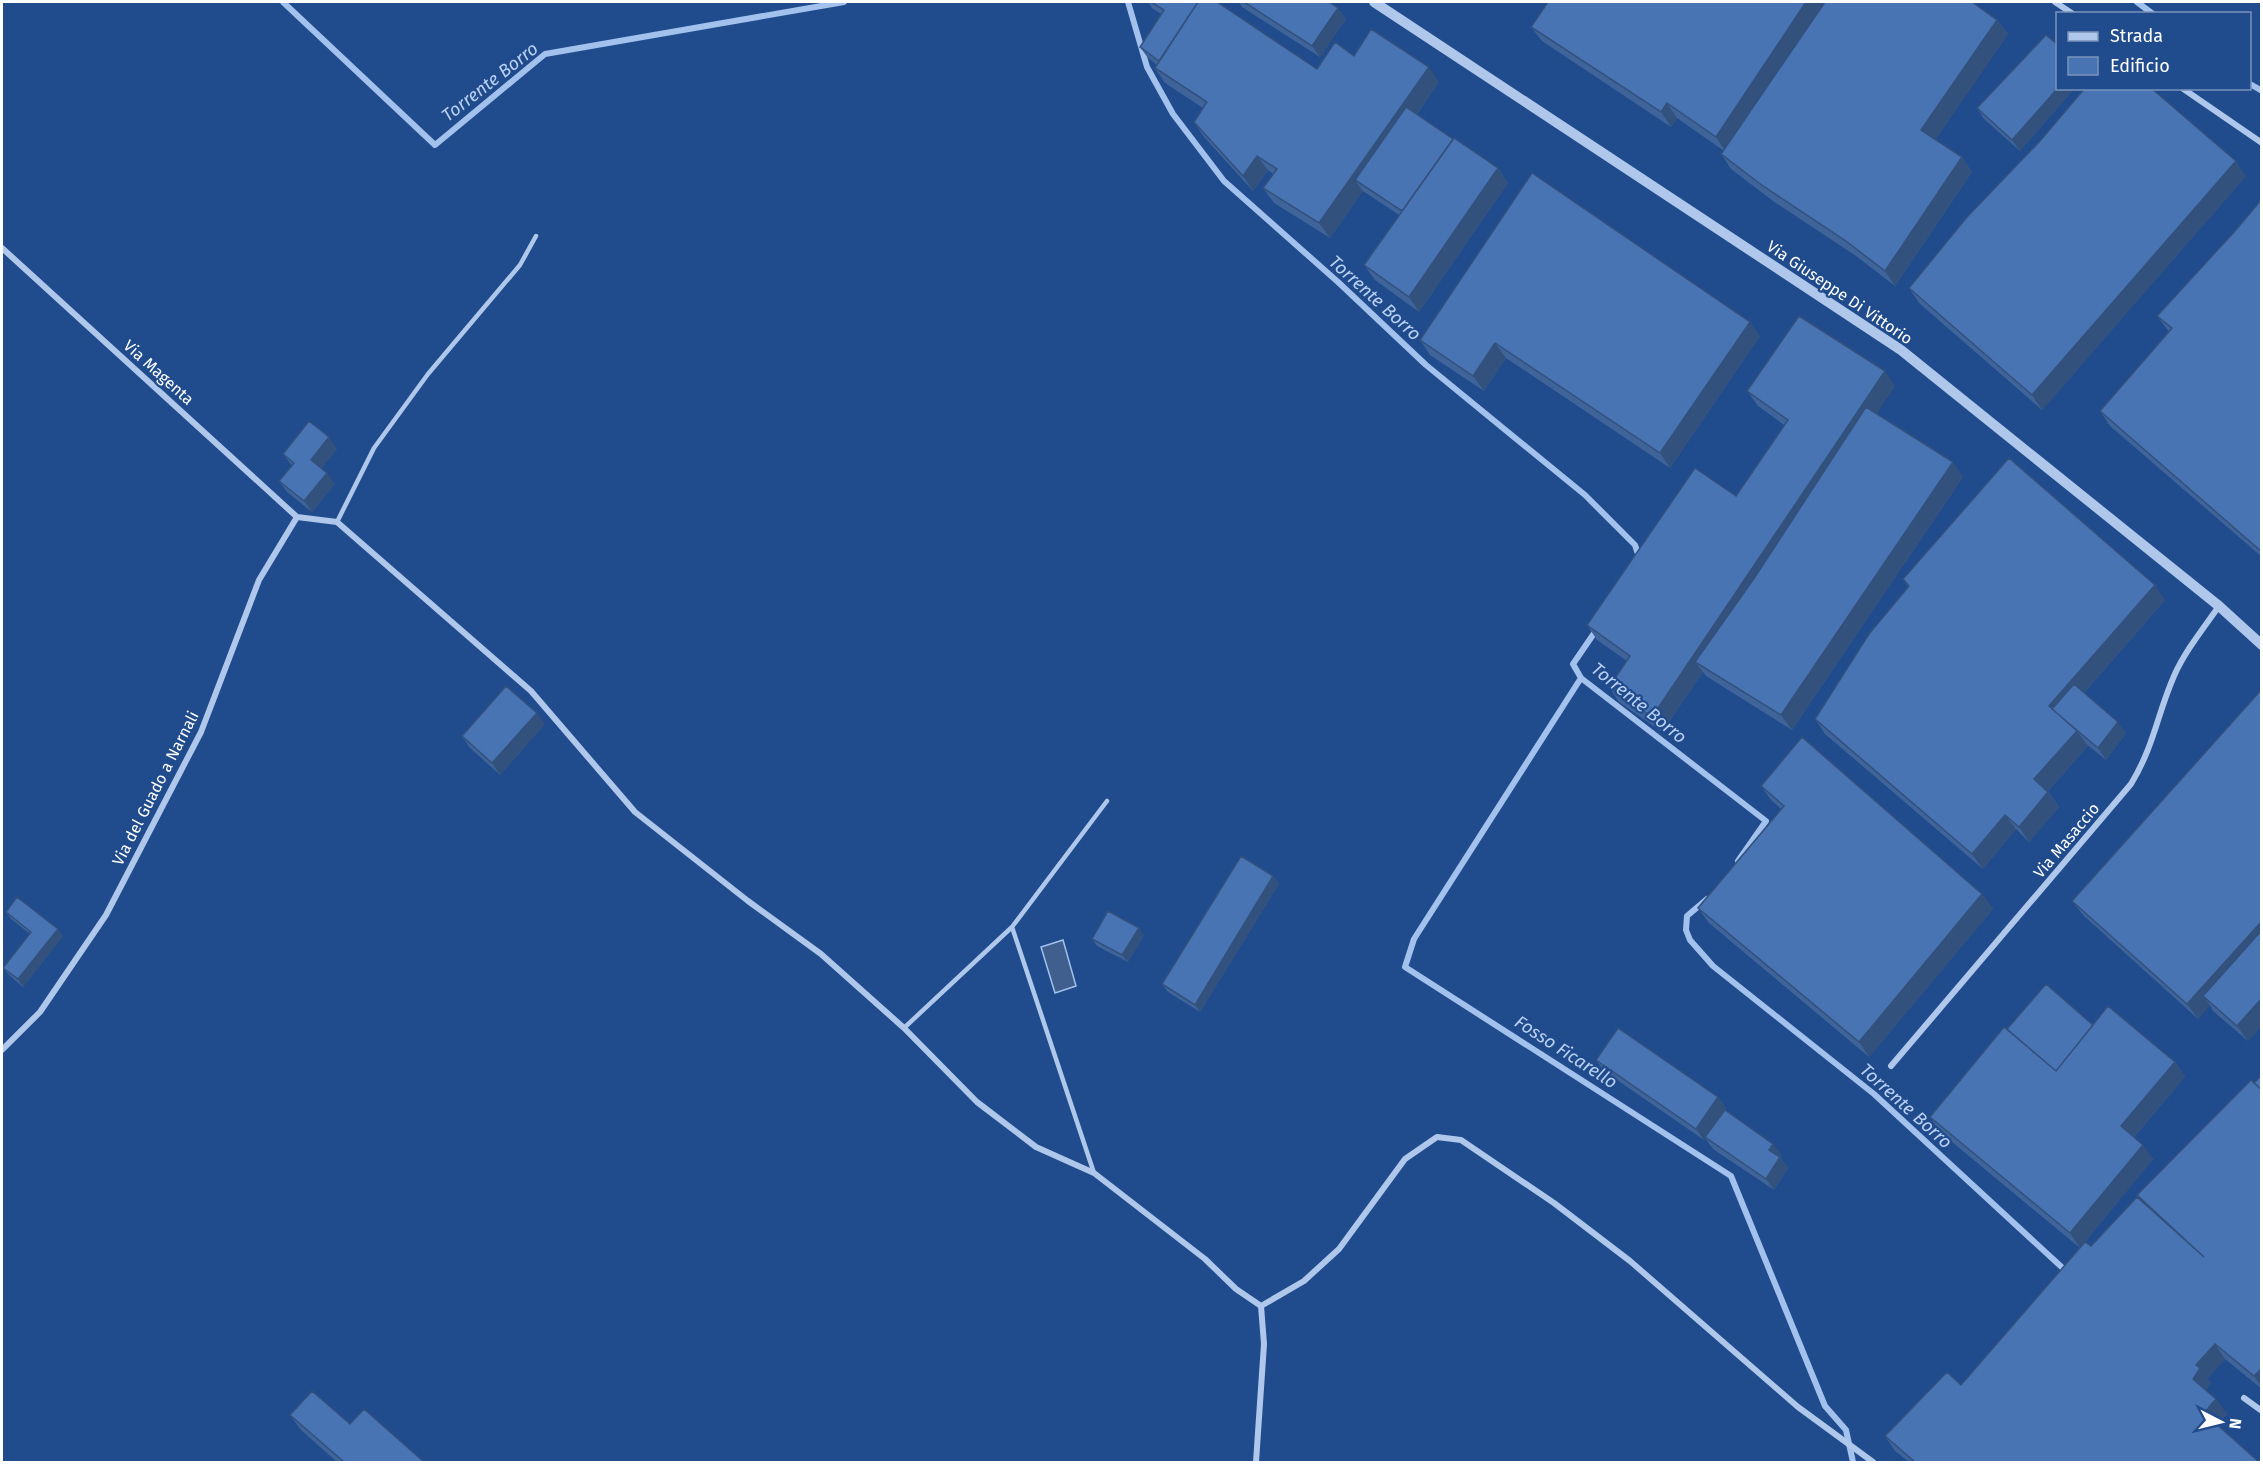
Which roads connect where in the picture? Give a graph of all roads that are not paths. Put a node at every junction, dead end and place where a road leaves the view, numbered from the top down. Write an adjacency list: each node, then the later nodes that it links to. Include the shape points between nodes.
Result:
1 (1374, 2): 10 (street, Via Giuseppe Di Vittorio, via 1901,350)
2 (2055, 2): 3 (street)
3 (2070, 12)
4 (2185, 90): 5 (street)
5 (2262, 144)
6 (536, 236): 9 (lane, via 520,265 429,374 374,448)
7 (2, 248): 8 (street, Via Magenta)
8 (297, 517): 9 (street); 15 (street, Via del Guado a Narnali, via 259,580 201,732 106,915 40,1012)
9 (337, 522): 14 (street, via 531,691 635,812 821,954)
10 (2219, 606): 11 (street, Via Giuseppe Di Vittorio); 16 (street, Via Masaccio, via 2174,677 2155,737 2131,784)
11 (2262, 645)
12 (1107, 801): 13 (lane)
13 (1012, 927): 14 (lane); 17 (lane)
14 (904, 1028): 17 (street, via 985,1108 1036,1147)
15 (2, 1050)
16 (1892, 1066)
17 (1094, 1173): 18 (street)
18 (1261, 1306): 21 (street, via 1264,1344); 22 (street, via 1304,1281 1339,1249 1405,1159 1437,1137 1461,1140 1630,1261 1798,1407)
19 (2244, 1398): 20 (street)
20 (2262, 1411)
21 (1256, 1462)
22 (1873, 1462)

